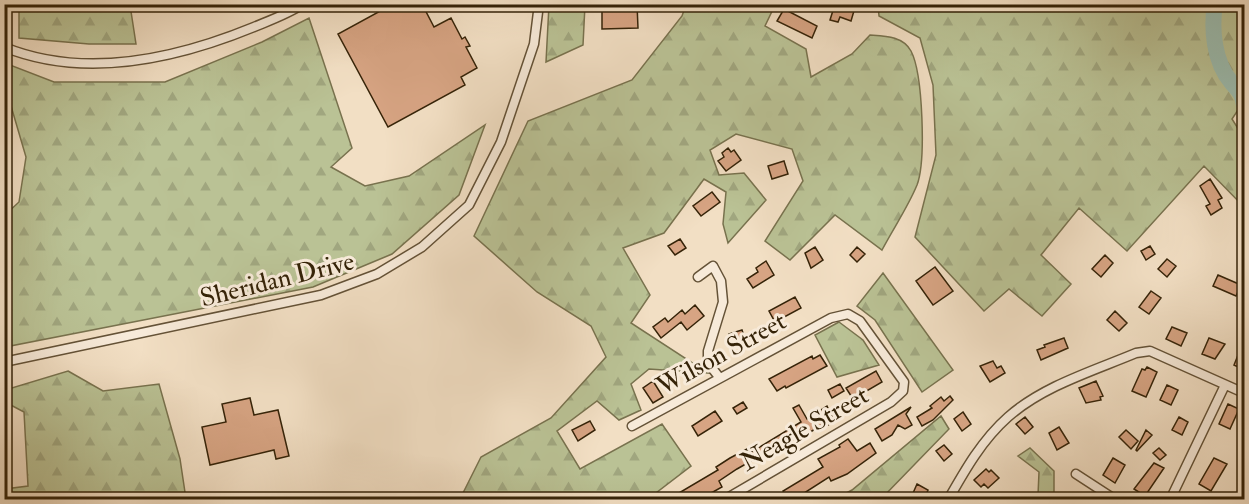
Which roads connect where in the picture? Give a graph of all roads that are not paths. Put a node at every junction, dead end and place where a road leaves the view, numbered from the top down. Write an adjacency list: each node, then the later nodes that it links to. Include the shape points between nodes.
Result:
1 (303, 4): 3 (street, via 220,41 137,62 82,63 26,56)
2 (539, 4): 5 (street, Sheridan Drive, via 534,45 501,142 469,205 422,247 377,274 321,295)
3 (4, 46)
4 (698, 277): 6 (street, via 713,266 721,281 723,302 708,351 708,363)
5 (4, 362)
6 (719, 377): 8 (street, Wilson Street, via 831,318 848,314 860,321 904,382); 10 (street, Wilson Street)
7 (1225, 385): 9 (street); 13 (street, via 1150,351 1136,353 1051,389 1008,417 973,457); 15 (street)
8 (903, 391): 12 (street, Neagle Street, via 891,402)
9 (1245, 393)
10 (632, 426)
11 (1076, 474): 14 (street)
12 (724, 500)
13 (948, 500)
14 (1116, 500)
15 (1170, 500)

